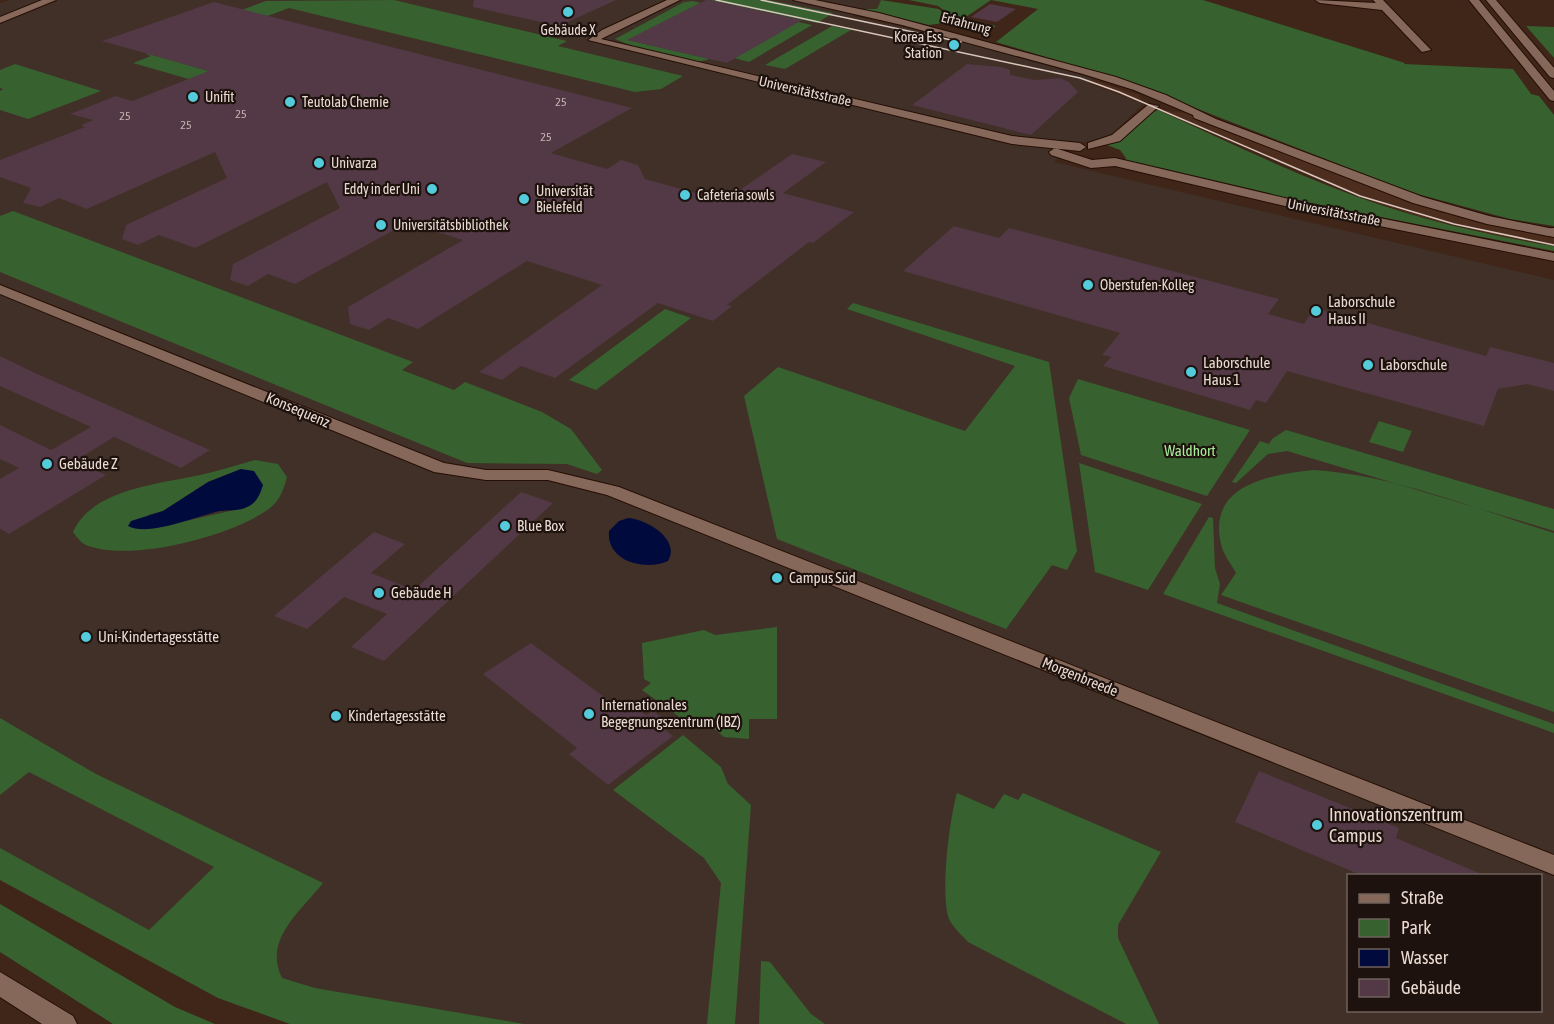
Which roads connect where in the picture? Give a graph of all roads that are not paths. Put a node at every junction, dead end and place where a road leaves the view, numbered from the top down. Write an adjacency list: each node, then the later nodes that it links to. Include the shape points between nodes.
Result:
1 (51, 0): 9 (street)
2 (663, 0): 10 (street)
3 (675, 0): 10 (street)
4 (798, 0): 13 (street, Erfahrung, via 914,25)
5 (1320, 0): 8 (street)
6 (1474, 0): 14 (street)
7 (1491, 0): 12 (street)
8 (1380, 3): 11 (street)
9 (0, 20)
10 (607, 30): 17 (street, Universitätsstraße, via 593,39 1019,141 1030,147)
11 (1426, 50)
12 (1554, 75)
13 (1124, 85): 15 (street, via 1153,98); 16 (street)
14 (1554, 98)
15 (1153, 106): 16 (street, via 1173,107); 17 (street, via 1116,138)
16 (1210, 119): 19 (street, via 1418,200 1487,220)
17 (1082, 150): 18 (street, via 1115,152); 18 (street, via 1078,161)
18 (1115, 162): 20 (street, Universitätsstraße, via 1315,209)
19 (1552, 232)
20 (1554, 257)
21 (0, 289): 22 (street, Konsequenz, via 440,468 486,475 548,475)
22 (606, 489): 23 (street, Morgenbreede)
23 (1554, 865)
24 (0, 983): 25 (street)
25 (64, 1024)

